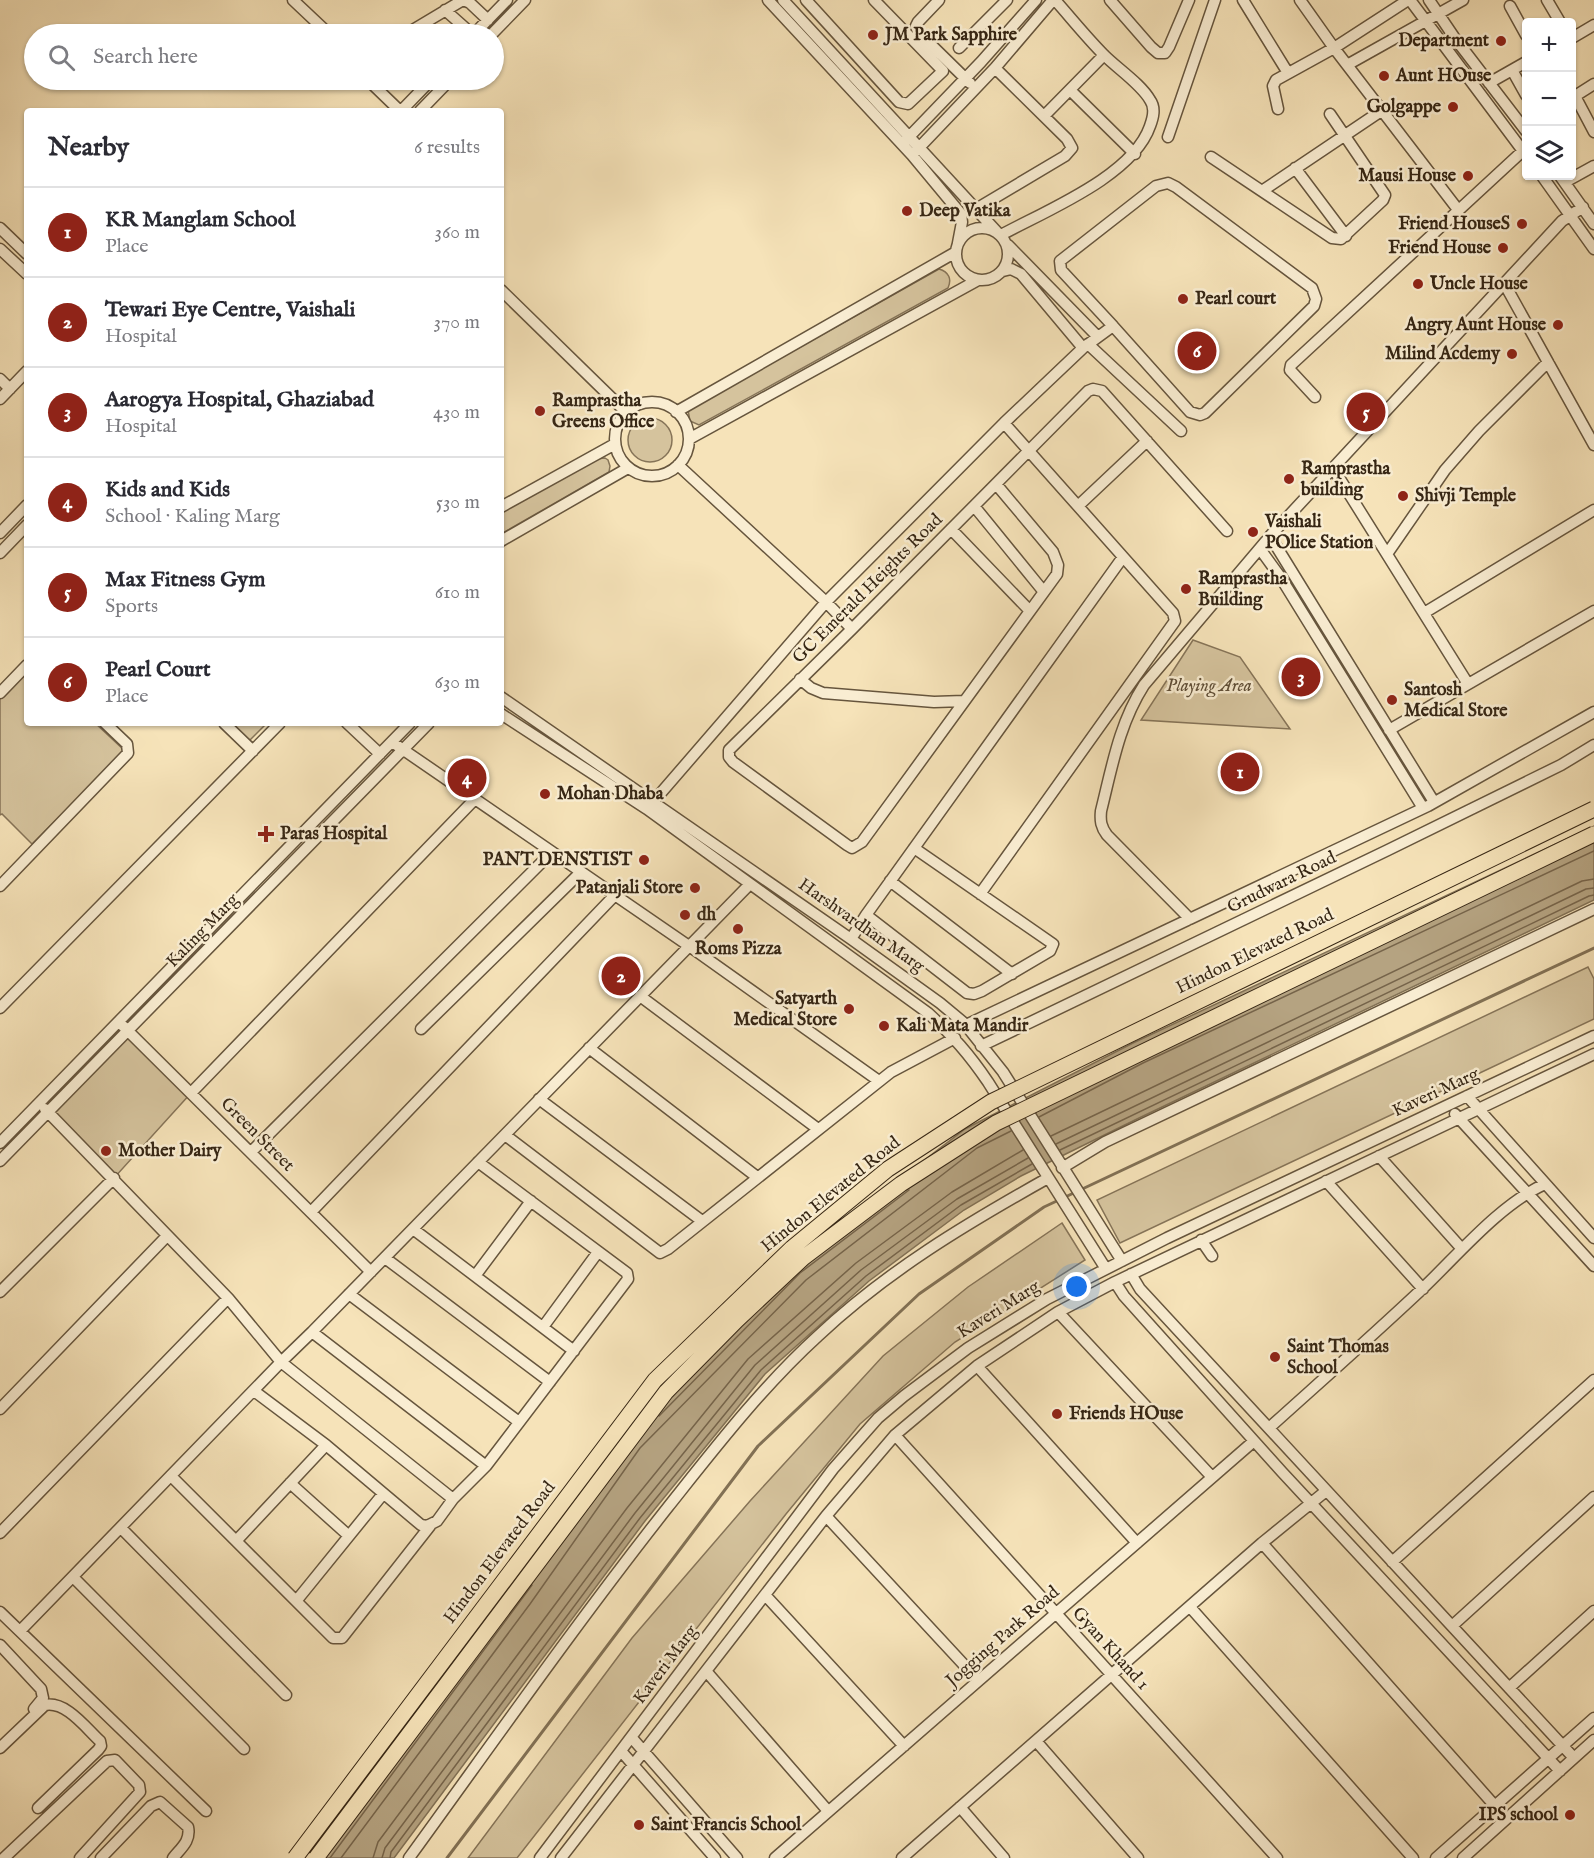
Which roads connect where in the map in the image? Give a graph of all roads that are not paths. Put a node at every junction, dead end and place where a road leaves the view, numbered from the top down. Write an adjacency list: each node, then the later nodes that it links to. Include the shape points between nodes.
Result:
1 (293, 0): 27 (street)
2 (507, 0): 25 (street)
3 (525, 0): 31 (street)
4 (768, 0): 65 (street)
5 (783, 0): 65 (street)
6 (806, 0): 7 (street, via 899,102 908,104 943,71)
7 (874, 0)
8 (939, 0): 43 (street, via 916,26)
9 (1007, 0): 35 (street)
10 (1036, 0): 43 (street)
11 (1054, 0): 37 (street); 40 (street)
12 (1110, 0): 13 (street, via 1158,53 1169,48)
13 (1189, 0)
14 (1215, 0): 64 (street)
15 (1243, 0): 42 (street)
16 (1300, 0): 36 (street)
17 (1409, 0): 26 (street); 36 (street)
18 (1429, 0): 23 (street)
19 (1463, 0): 23 (street)
20 (1547, 0): 24 (street)
21 (1510, 6): 33 (street)
22 (445, 10): 25 (street, via 463,0); 28 (street); 29 (street)
23 (1439, 13): 26 (street); 44 (street)
24 (1558, 18)
25 (488, 20): 30 (street)
26 (1427, 22): 38 (street); 66 (street)
27 (318, 24)
28 (422, 24)
29 (461, 24)
30 (484, 24)
31 (502, 24)
32 (1594, 25): 34 (street)
33 (1522, 26)
34 (1576, 36)
35 (959, 48)
36 (1334, 48): 38 (street); 42 (street)
37 (1104, 55): 51 (street); 68 (street, via 1153,105 1149,129)
38 (1347, 65): 58 (street)
39 (1522, 65): 41 (street)
40 (995, 68): 47 (street); 60 (street)
41 (1512, 70): 44 (street); 46 (street)
42 (1288, 73): 57 (street, via 1273,82)
43 (965, 79): 47 (street); 65 (street)
44 (1489, 83): 61 (street)
45 (1594, 84): 52 (street)
46 (1522, 87)
47 (975, 89): 67 (street)
48 (379, 90): 54 (street)
49 (421, 90): 55 (street)
50 (440, 90): 56 (street)
51 (1070, 90): 60 (street); 68 (street)
52 (1576, 95)
53 (1576, 102): 62 (street)
54 (398, 108)
55 (404, 108)
56 (423, 108)
57 (1278, 109)
58 (1382, 111): 63 (street); 79 (street)
59 (1330, 114): 63 (street)
60 (1044, 116): 78 (street, via 1071,144 1070,152)
61 (1524, 126)
62 (1594, 132)
63 (1344, 136): 72 (street); 83 (street, via 1385,195)
64 (1168, 137)
65 (905, 140): 67 (street)
66 (1522, 147)
67 (915, 152): 78 (street); 85 (street, via 961,214)
68 (1135, 154): 84 (street, via 1124,165)
69 (1522, 154): 79 (street)
70 (1211, 157): 76 (street)
71 (1594, 166): 73 (street)
72 (1295, 168): 76 (street); 83 (street)
73 (1576, 173)
74 (1545, 180): 80 (street)
75 (1563, 180): 77 (street)
76 (1262, 191): 83 (street, via 1332,238)
77 (1583, 207): 80 (street); 81 (street)
78 (976, 209): 84 (street)
79 (1459, 211): 101 (street, via 1291,365 1290,370)
80 (1571, 215): 87 (street); 92 (street)
81 (1594, 224)
82 (0, 228): 88 (street)
83 (1346, 236)
84 (1002, 237): 85 (street, via 990,228 974,229 966,233); 90 (street, via 1009,253); 95 (street)
85 (957, 248): 91 (street, via 960,269); 103 (street)
86 (0, 249): 89 (street)
87 (1594, 249)
88 (24, 251)
89 (24, 271)
90 (1003, 271): 91 (street); 96 (street, via 1011,269 1021,274)
91 (978, 280): 107 (street)
92 (1504, 283): 97 (street); 114 (street)
93 (504, 293): 104 (street)
94 (1113, 326): 94 (street, via 1061,270 1060,261 1162,183 1176,187 1316,293 1314,306 1200,414 1190,412); 95 (street)
95 (1098, 337): 96 (street)
96 (1085, 346): 105 (street); 106 (street)
97 (1548, 362): 110 (street); 127 (street, via 1445,470)
98 (24, 374): 100 (street)
99 (0, 379): 100 (street)
100 (10, 389): 102 (street)
101 (1315, 397)
102 (0, 399)
103 (676, 412): 104 (street, via 669,406 651,403); 107 (street, via 683,419)
104 (627, 413): 109 (street, via 616,430)
105 (1004, 423): 111 (street); 130 (street)
106 (1181, 431)
107 (689, 439): 112 (street)
108 (1146, 441): 111 (street, GC Emerald Heights Road, via 1102,391 1093,388); 118 (street); 123 (street, GC Emerald Heights Road)
109 (615, 444): 113 (street); 116 (street)
110 (1594, 445)
111 (1029, 451): 115 (street, GC Emerald Heights Road); 118 (street)
112 (678, 465): 113 (street, via 657,476); 130 (street)
113 (628, 468): 125 (street)
114 (1333, 468): 127 (street); 149 (street, via 1270,536)
115 (996, 484): 117 (street, GC Emerald Heights Road); 129 (street, via 1057,558 1057,574)
116 (504, 505)
117 (974, 506): 122 (street, GC Emerald Heights Road); 129 (street)
118 (1078, 506): 128 (street)
119 (24, 508): 124 (street)
120 (1594, 510): 133 (street)
121 (24, 528): 126 (street)
122 (951, 530): 131 (street); 134 (street, GC Emerald Heights Road)
123 (1227, 531)
124 (0, 533)
125 (504, 539)
126 (0, 553)
127 (1387, 554): 133 (street)
128 (1123, 557): 161 (street); 167 (street, via 1173,613 1174,625)
129 (1044, 592): 131 (street)
130 (826, 602): 134 (street); 157 (street)
131 (1030, 611): 140 (street)
132 (1594, 611): 137 (street)
133 (1424, 613): 137 (street)
134 (852, 629): 136 (street, GC Emerald Heights Road)
135 (24, 668): 138 (street)
136 (800, 679): 140 (street, GC Emerald Heights Road, via 823,693); 140 (street, via 732,744 729,757 852,848 862,842)
137 (1468, 684): 149 (street)
138 (0, 693)
139 (504, 699): 157 (street, Harshvardhan Marg)
140 (964, 701)
141 (1594, 712): 156 (street)
142 (504, 716): 157 (street, Harshvardhan Marg)
143 (108, 726): 166 (street, via 127,744 128,753)
144 (227, 726): 153 (street)
145 (277, 726): 153 (street)
146 (350, 726): 154 (street)
147 (407, 726): 150 (street, Kaling Marg)
148 (426, 726): 152 (street, Kaling Marg)
149 (1389, 730): 156 (street)
150 (392, 742): 152 (street); 154 (street, Kaling Marg)
151 (1594, 745): 183 (street, Grudwara Road, via 1561,765)
152 (403, 750): 155 (street); 180 (street, Kaling Marg)
153 (253, 751): 176 (street)
154 (380, 754): 177 (street, Kaling Marg)
155 (475, 799): 162 (street); 187 (street)
156 (1434, 802): 158 (street)
157 (651, 806): 165 (street, Harshvardhan Marg); 172 (street, Harshvardhan Marg)
158 (1423, 808): 171 (street); 171 (street, via 1263,545 1132,703 1119,734 1101,811 1107,835)
159 (1594, 809): 303 (highway, Hindon Elevated Road, bridge, via 991,1102 888,1169 792,1248 655,1380)
160 (1594, 834): 304 (highway, Hindon Elevated Road, bridge, via 996,1123 901,1184 803,1258 666,1392)
161 (914, 848): 164 (street); 167 (street)
162 (552, 852): 163 (street); 198 (street)
163 (581, 872): 168 (street); 179 (street)
164 (890, 881): 170 (street); 174 (street)
165 (750, 884): 173 (street); 182 (street, Harshvardhan Marg, via 928,1013)
166 (0, 886)
167 (980, 894): 174 (street, via 1053,944 1050,951)
168 (615, 895): 173 (street); 210 (street)
169 (1594, 909): 202 (street)
170 (866, 915): 172 (street); 174 (street, via 967,993 982,991)
171 (1190, 919): 178 (street)
172 (851, 939): 178 (street, Harshvardhan Marg)
173 (689, 946): 175 (street); 186 (street)
174 (1012, 974)
175 (640, 996): 184 (street); 195 (street)
176 (0, 1008)
177 (119, 1021): 180 (street, Green Street); 190 (street, Kaling Marg)
178 (966, 1025): 183 (street, Harshvardhan Marg)
179 (421, 1029)
180 (128, 1030): 187 (street, Green Street); 193 (street, Kaling Marg)
181 (1594, 1036): 188 (street, Kaveri Marg)
182 (955, 1038): 186 (street); 203 (street, Harshvardhan Marg, bridge, via 968,1052)
183 (981, 1046): 202 (street, Harshvardhan Marg, bridge, via 1003,1072)
184 (589, 1048): 189 (street); 204 (street)
185 (1594, 1054): 192 (street, Kaveri Marg)
186 (879, 1081): 195 (street)
187 (191, 1093): 198 (street, Green Street)
188 (1467, 1096): 191 (street, Kaveri Marg); 192 (street)
189 (540, 1099): 196 (street); 211 (street)
190 (39, 1103): 193 (street); 197 (street, Kaling Marg)
191 (1448, 1106): 194 (street); 220 (street, Kaveri Marg)
192 (1479, 1108): 194 (street, Kaveri Marg); 207 (street)
193 (48, 1112): 200 (street, Kaling Marg); 205 (street)
194 (1459, 1118): 199 (street, Kaveri Marg); 208 (street)
195 (818, 1129): 204 (street)
196 (505, 1135): 201 (street); 211 (street, via 656,1252 664,1251)
197 (0, 1143)
198 (250, 1152): 210 (street, Green Street)
199 (1379, 1156): 206 (street, Kaveri Marg); 216 (street)
200 (0, 1161)
201 (478, 1162): 209 (street); 212 (street)
202 (1060, 1165): 220 (street, Harshvardhan Marg)
203 (1046, 1174): 222 (street, Harshvardhan Marg); 305 (street, via 905,1264 818,1335 774,1380 630,1556)
204 (757, 1176): 211 (street)
205 (114, 1178): 213 (street); 228 (street)
206 (1326, 1181): 215 (street, Kaveri Marg); 227 (street)
207 (1545, 1184): 208 (street); 214 (street)
208 (1526, 1192): 216 (street); 221 (street)
209 (531, 1202): 217 (street); 225 (street)
210 (311, 1212): 223 (street, Green Street)
211 (702, 1221)
212 (413, 1229): 219 (street); 225 (street)
213 (167, 1236): 230 (street); 240 (street)
214 (1594, 1238)
215 (1201, 1240): 218 (street); 224 (street, Kaveri Marg)
216 (1462, 1249): 227 (street)
217 (598, 1252): 232 (street); 234 (street, via 627,1273 628,1279)
218 (1212, 1256)
219 (385, 1258): 223 (street); 238 (street)
220 (1122, 1261): 222 (street, Kaveri Marg)
221 (1594, 1266)
222 (1106, 1269): 280 (street, Kaveri Marg, via 1047,1299 968,1348 878,1418 833,1469)
223 (371, 1272): 229 (street)
224 (1131, 1274): 226 (street, Kaveri Marg); 242 (street, via 1140,1289)
225 (475, 1276): 232 (street)
226 (1115, 1282): 231 (street, Kaveri Marg); 244 (street)
227 (1423, 1289): 242 (street)
228 (0, 1292)
229 (349, 1294): 233 (street); 241 (street)
230 (228, 1298): 235 (street); 258 (street)
231 (1058, 1312): 236 (street, Kaveri Marg); 248 (street)
232 (543, 1327): 234 (street)
233 (312, 1332): 235 (street); 246 (street)
234 (574, 1351): 238 (street)
235 (281, 1362): 239 (street); 253 (street)
236 (977, 1366): 243 (street, Kaveri Marg); 261 (street)
237 (1594, 1380): 263 (street)
238 (550, 1382): 241 (street)
239 (254, 1391): 245 (street); 247 (street)
240 (0, 1409)
241 (519, 1422): 246 (street)
242 (1269, 1428): 250 (street)
243 (895, 1435): 255 (street, Kaveri Marg); 270 (street, Gyan Khand 1)
244 (1254, 1441): 248 (street, Jogging Park Road); 254 (street)
245 (326, 1445): 249 (street); 251 (street)
246 (486, 1466): 253 (street)
247 (171, 1476): 257 (street); 260 (street)
248 (1212, 1477): 261 (street, Jogging Park Road)
249 (290, 1484): 259 (street); 260 (street)
250 (1326, 1491): 254 (street); 263 (street)
251 (383, 1494): 256 (street, via 421,1525); 259 (street)
252 (1594, 1497): 271 (street)
253 (453, 1499): 256 (street)
254 (1311, 1502): 262 (street); 291 (street)
255 (826, 1516): 265 (street, Kaveri Marg); 276 (street)
256 (430, 1526): 266 (street, via 342,1638 333,1638)
257 (121, 1528): 264 (street); 278 (street)
258 (0, 1533)
259 (349, 1536): 266 (street)
260 (237, 1540): 266 (street)
261 (1137, 1543): 270 (street, Jogging Park Road)
262 (1262, 1543): 267 (street); 294 (street)
263 (1392, 1562): 271 (street)
264 (73, 1577): 272 (street); 287 (street)
265 (765, 1595): 274 (street, Kaveri Marg); 284 (street)
266 (297, 1600)
267 (1190, 1607): 275 (street); 315 (street)
268 (1594, 1611): 277 (street)
269 (0, 1612): 272 (street)
270 (1055, 1614): 275 (street, Gyan Khand 1); 276 (street, Jogging Park Road)
271 (1452, 1626): 277 (street)
272 (20, 1631): 297 (street)
273 (0, 1645): 283 (street, via 41,1689 43,1698)
274 (706, 1671): 289 (street, Kaveri Marg); 298 (street)
275 (1111, 1675): 281 (street); 314 (street, Gyan Khand 1)
276 (978, 1680): 284 (street, Jogging Park Road)
277 (1509, 1688): 285 (street)
278 (286, 1695)
279 (1594, 1718): 285 (street)
280 (632, 1738): 288 (street, Kaveri Marg); 289 (street)
281 (1036, 1740): 295 (street); 313 (street)
282 (1594, 1740): 290 (street)
283 (0, 1742)
284 (904, 1746): 298 (street, Jogging Park Road)
285 (1562, 1746): 290 (street); 291 (street)
286 (0, 1748): 296 (street, via 45,1705 53,1704 61,1706 100,1741 98,1750)
287 (244, 1749)
288 (621, 1751): 292 (street); 306 (street, Kaveri Marg)
289 (644, 1751): 292 (street, Kaveri Marg); 309 (street)
290 (1574, 1758): 293 (street)
291 (1548, 1759): 293 (street); 294 (street)
292 (633, 1764): 307 (street, Kaveri Marg); 308 (street)
293 (1560, 1771): 317 (street)
294 (1495, 1806): 316 (street)
295 (960, 1807): 311 (street); 312 (street)
296 (38, 1808)
297 (206, 1811)
298 (828, 1811): 310 (street, Jogging Park Road)
299 (4, 1858): 300 (street, via 107,1761 115,1760 139,1785 140,1792)
300 (80, 1858)
301 (101, 1858): 302 (street, via 151,1806 160,1802 189,1831 188,1840)
302 (173, 1858)
303 (295, 1858)
304 (316, 1858)
305 (409, 1858)
306 (540, 1858)
307 (561, 1858)
308 (715, 1858)
309 (737, 1858)
310 (774, 1858)
311 (902, 1858)
312 (1005, 1858)
313 (1138, 1858)
314 (1276, 1858)
315 (1413, 1858)
316 (1436, 1858)
317 (1462, 1858)

